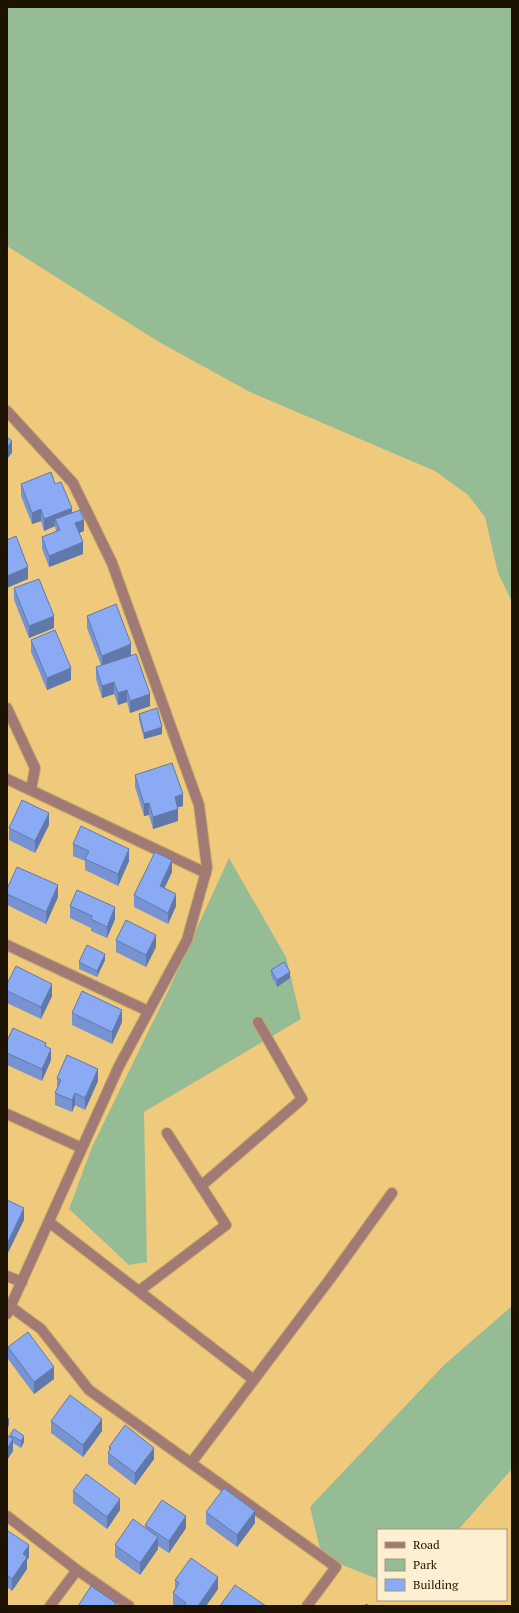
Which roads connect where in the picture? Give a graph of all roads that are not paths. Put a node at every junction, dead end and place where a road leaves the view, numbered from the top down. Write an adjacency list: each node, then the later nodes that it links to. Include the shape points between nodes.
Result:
1 (7, 411): 5 (street, via 72,483 112,563 199,805)
2 (7, 708): 4 (street, via 35,768)
3 (7, 779): 4 (street)
4 (31, 790): 5 (street)
5 (206, 873): 7 (street, via 187,940)
6 (7, 945): 7 (street)
7 (148, 1011): 11 (street, via 118,1066)
8 (258, 1022): 12 (street, via 302,1099)
9 (7, 1114): 11 (street)
10 (167, 1133): 12 (street)
11 (82, 1148): 14 (street)
12 (201, 1186): 17 (street, via 226,1225)
13 (392, 1193): 19 (street)
14 (49, 1222): 16 (street); 17 (street)
15 (7, 1276): 16 (street)
16 (22, 1282): 18 (street)
17 (140, 1291): 19 (street)
18 (9, 1310): 20 (street, via 41,1329 89,1390)
19 (254, 1380): 20 (street)
20 (191, 1463): 25 (street, via 336,1567)
21 (7, 1516): 22 (street)
22 (77, 1570): 23 (street); 24 (street)
23 (50, 1606)
24 (129, 1606)
25 (307, 1606)

